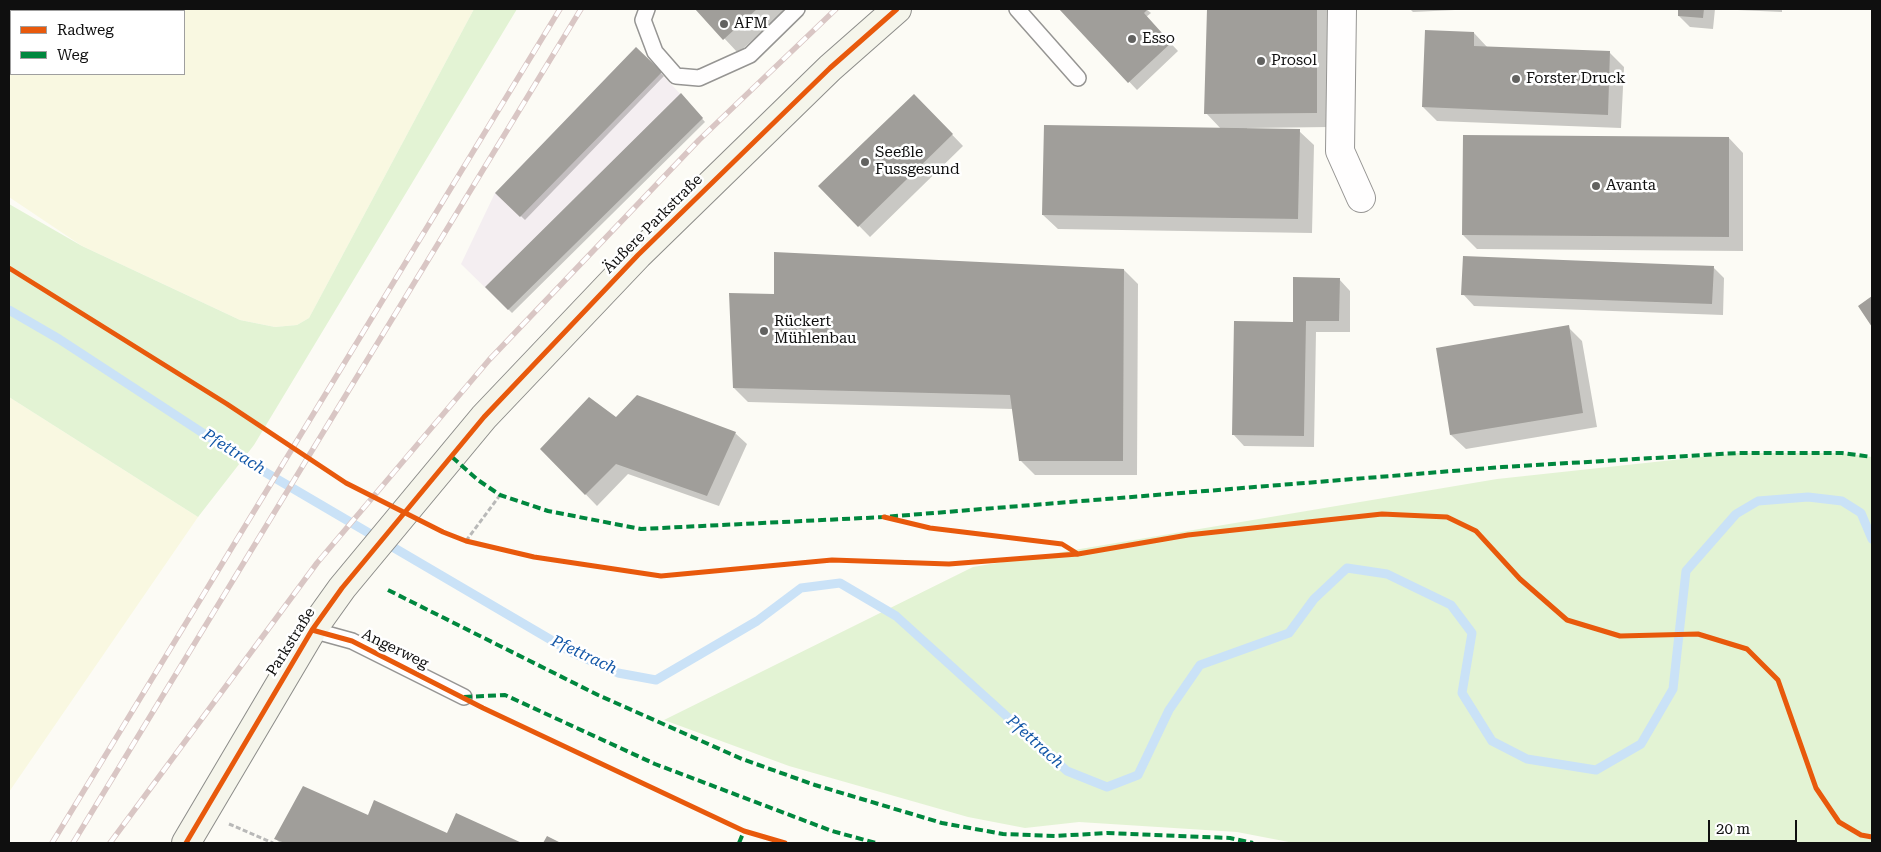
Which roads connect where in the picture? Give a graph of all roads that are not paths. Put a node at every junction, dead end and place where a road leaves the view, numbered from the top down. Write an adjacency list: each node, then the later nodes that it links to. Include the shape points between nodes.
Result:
1 (647, 9): 2 (lane, via 643,20 656,52 676,76 699,78 750,55)
2 (797, 9)
3 (897, 9): 8 (street, Äußere Parkstraße, via 830,68 638,255 484,417)
4 (1017, 9): 6 (lane)
5 (1342, 9): 7 (street, via 1340,151)
6 (1078, 78)
7 (1361, 198)
8 (440, 471): 9 (street, Parkstraße, via 342,588)
9 (312, 630): 10 (lane, Angerweg, via 352,641); 11 (street, Parkstraße)
10 (464, 697)
11 (186, 843)

